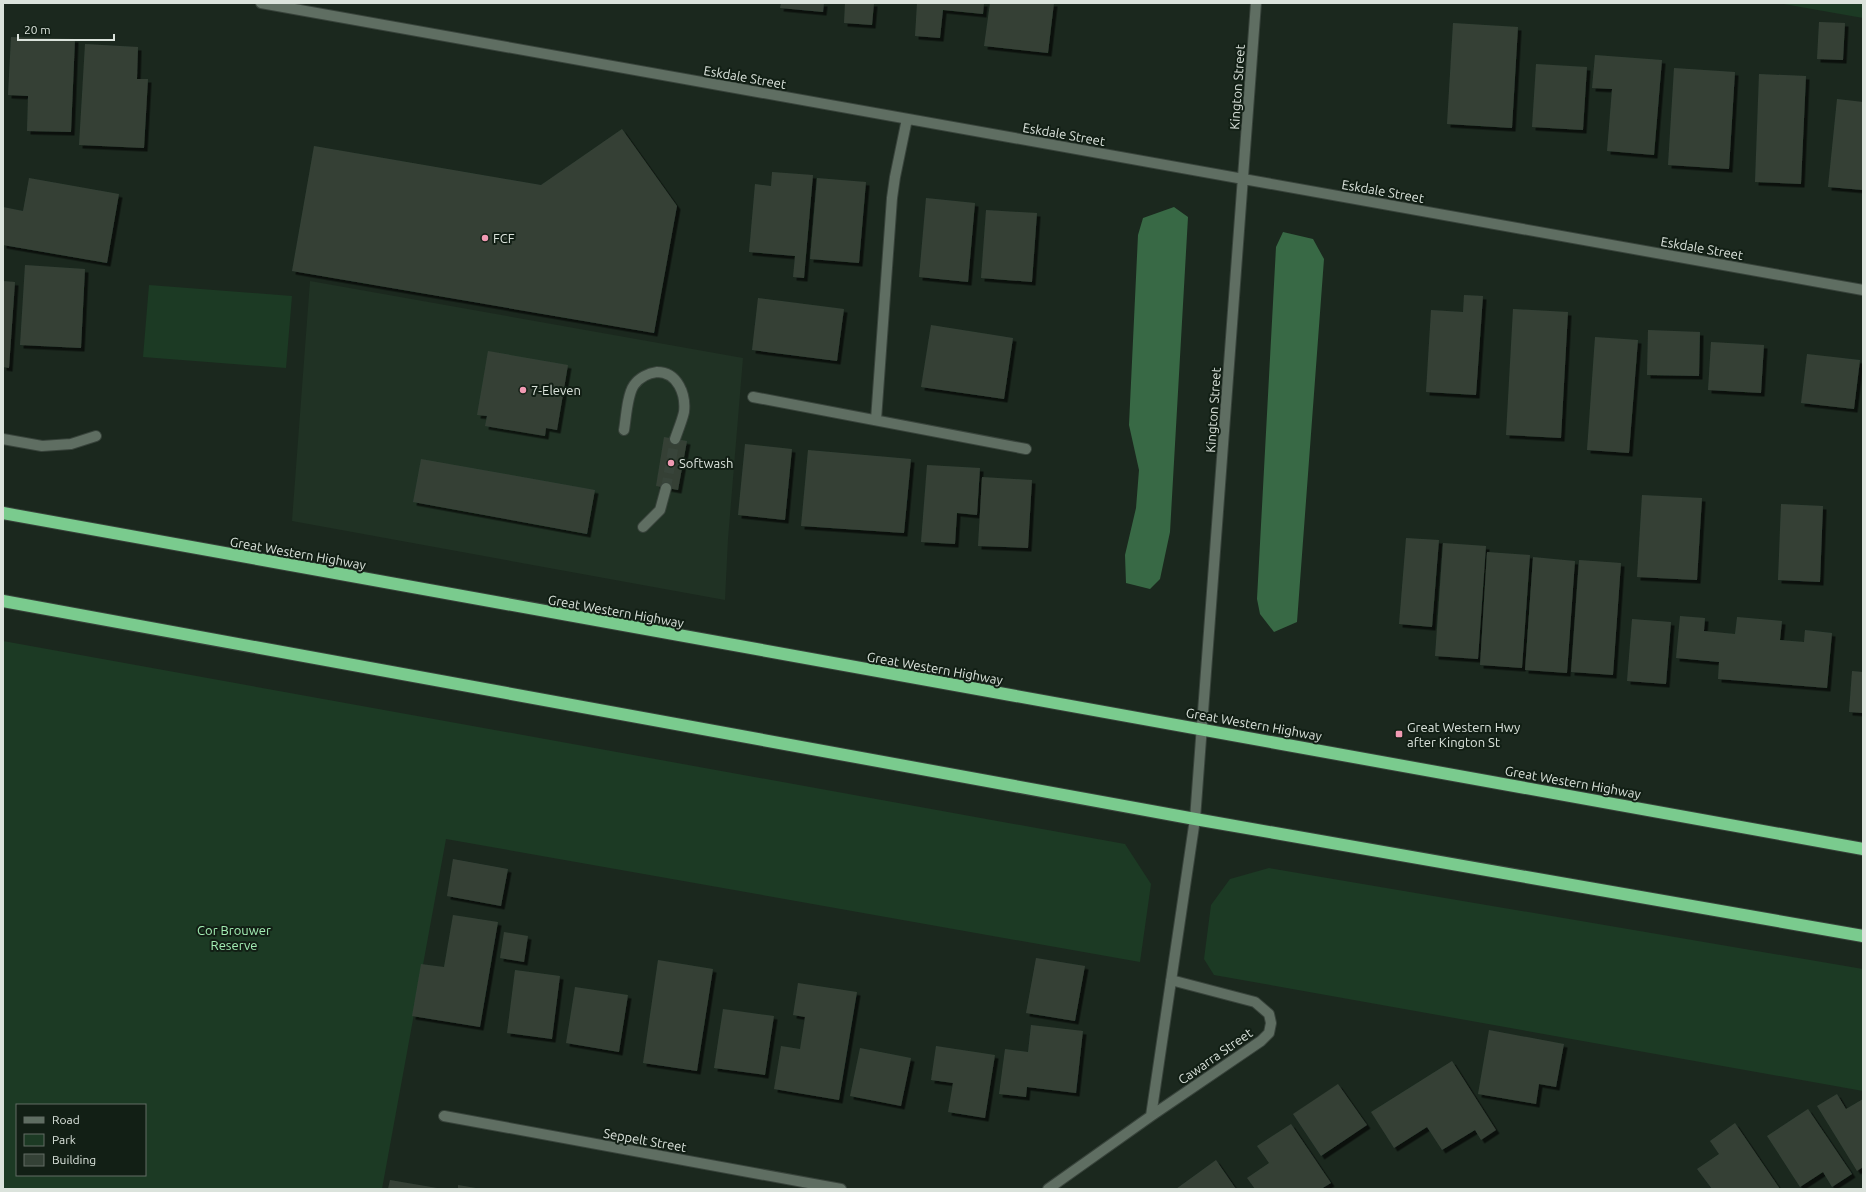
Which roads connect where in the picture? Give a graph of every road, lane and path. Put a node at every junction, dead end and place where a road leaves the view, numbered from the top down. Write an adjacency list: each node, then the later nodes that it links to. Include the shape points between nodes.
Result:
1 (261, 3): 3 (street, Eskdale Street)
2 (1256, 3): 4 (street, Kington Street)
3 (907, 119): 4 (street, Eskdale Street); 7 (street, via 893,191)
4 (1242, 179): 5 (street, Eskdale Street); 17 (street, Kington Street)
5 (1863, 290)
6 (753, 398): 7 (street)
7 (876, 420): 12 (street)
8 (624, 430): 11 (street, via 634,385 642,377 662,372 676,380 683,398 684,412)
9 (96, 436): 10 (street, via 71,444 42,446)
10 (3, 439)
11 (675, 439)
12 (1026, 449)
13 (666, 488): 15 (street, via 660,510)
14 (3, 514): 17 (highway, Great Western Highway, via 850,668)
15 (643, 527)
16 (3, 601): 18 (highway)
17 (1203, 729): 18 (street, Kington Street); 19 (highway, Great Western Highway)
18 (1195, 819): 20 (highway); 21 (street, Cawarra Street)
19 (1863, 849)
20 (1863, 936)
21 (1171, 980): 23 (street, Cawarra Street); 23 (street, Cawarra Street, via 1255,1002 1269,1014 1271,1023 1269,1033 1261,1041)
22 (444, 1116): 24 (street, Seppelt Street)
23 (1150, 1116): 25 (street, Cawarra Street)
24 (841, 1189)
25 (1048, 1189)

